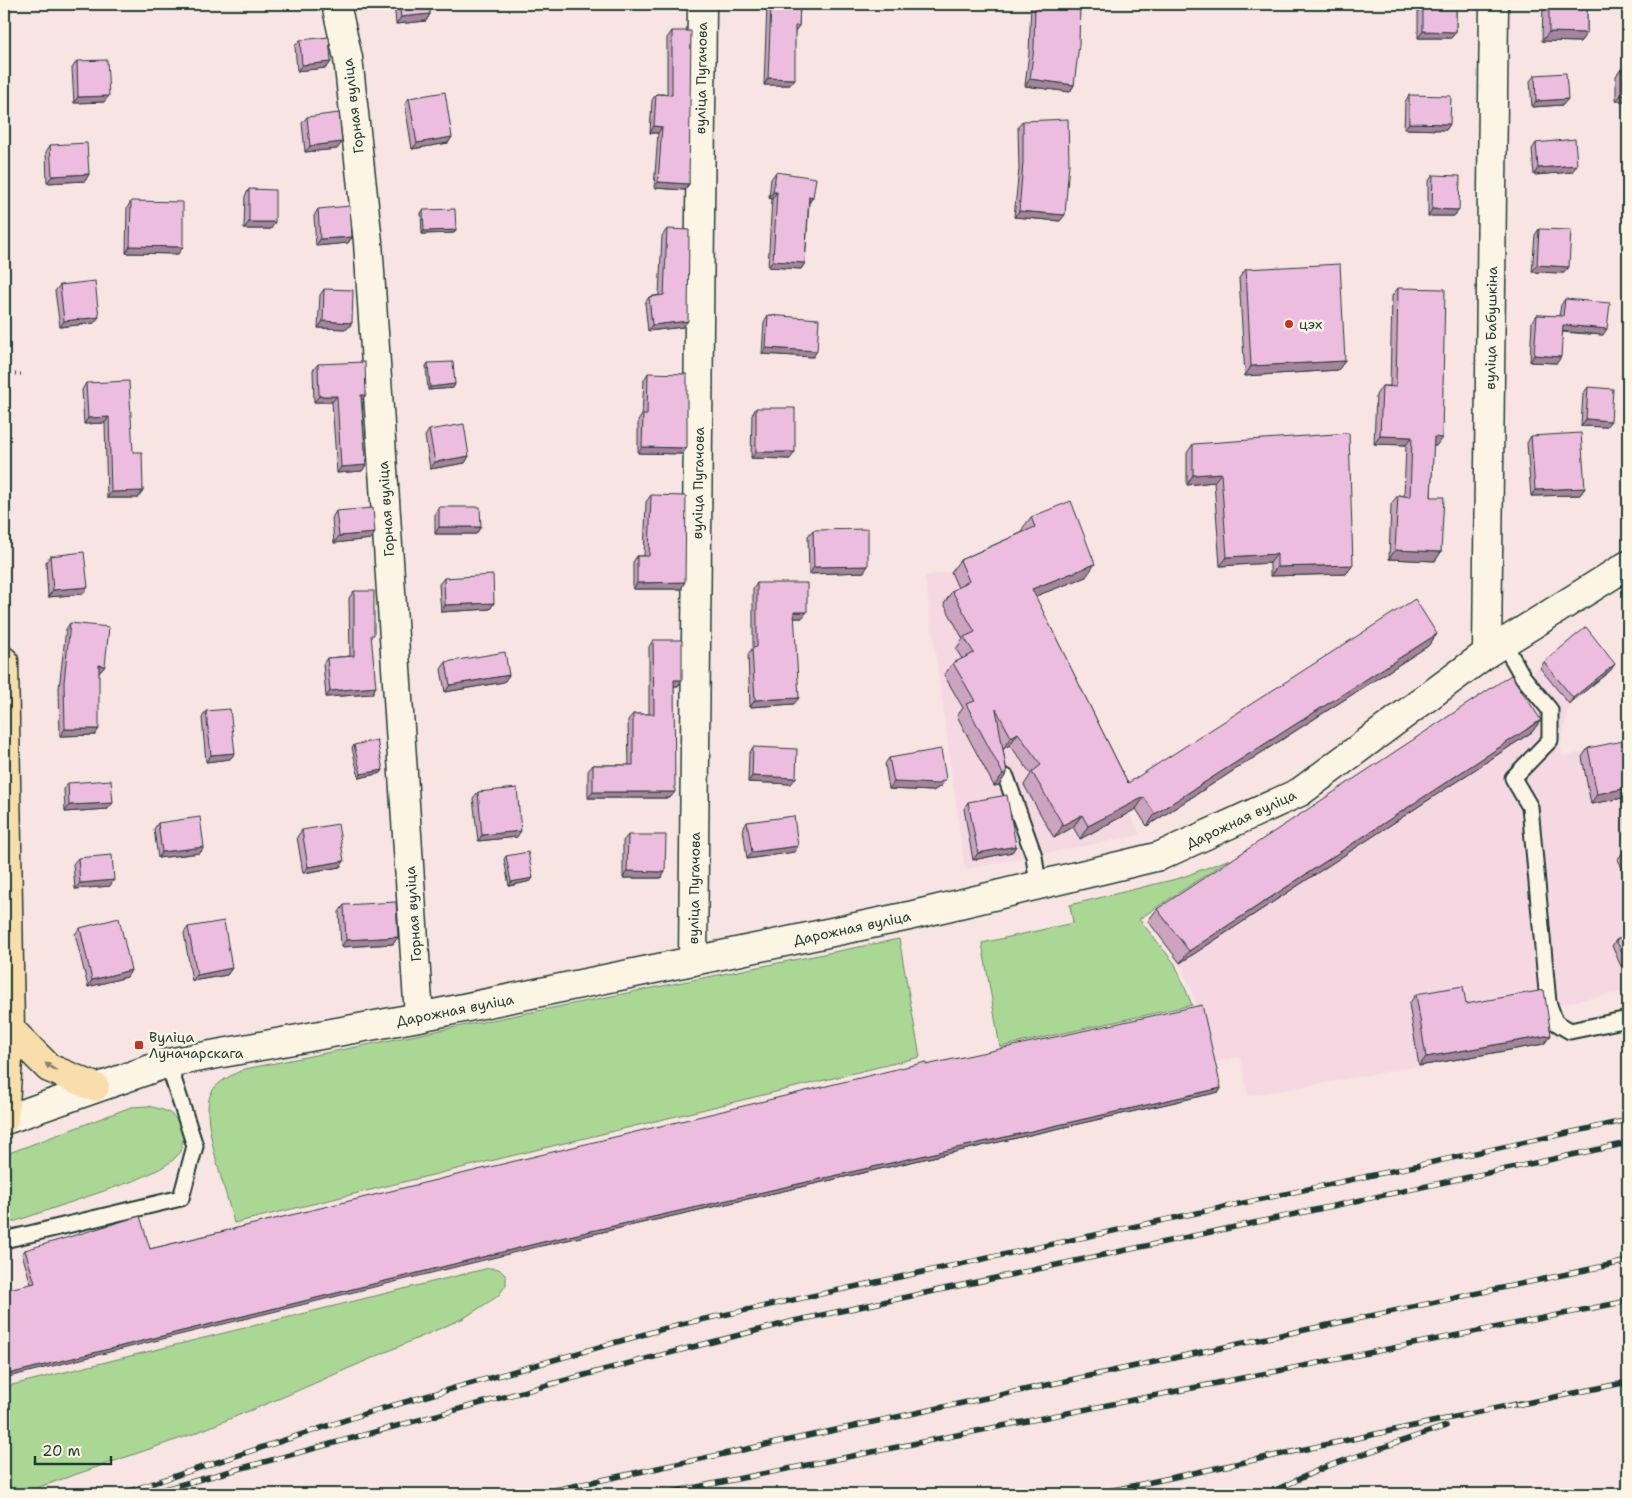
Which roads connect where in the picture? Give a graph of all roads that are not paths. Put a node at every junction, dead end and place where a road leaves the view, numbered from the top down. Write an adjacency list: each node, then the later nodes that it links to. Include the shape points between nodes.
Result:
1 (336, 4): 10 (street, Горная вуліца, via 348,58 368,242)
2 (702, 4): 9 (street, вуліца Пугачова)
3 (1494, 4): 5 (street, вуліца Бабушкіна)
4 (1628, 565): 5 (street, Дарожная вуліца)
5 (1495, 647): 8 (street, Дарожная вуліца, via 1300,792 1160,856); 11 (lane, via 1550,710 1550,740 1513,778 1530,807 1548,1002 1555,1022 1570,1031)
6 (4, 661): 12 (main road)
7 (1006, 777): 8 (lane, via 1034,856)
8 (1038, 885): 9 (street, Дарожная вуліца, via 909,916)
9 (693, 961): 10 (street, Дарожная вуліца)
10 (419, 1017): 13 (street, Дарожная вуліца)
11 (1628, 1018)
12 (10, 1029): 14 (main road, one-way to 12, via 49,1068); 15 (main road)
13 (168, 1064): 14 (street, Дарожная вуліца); 16 (lane, via 195,1146 181,1198)
14 (95, 1087): 15 (street, Дарожная вуліца)
15 (4, 1120)
16 (4, 1240)

